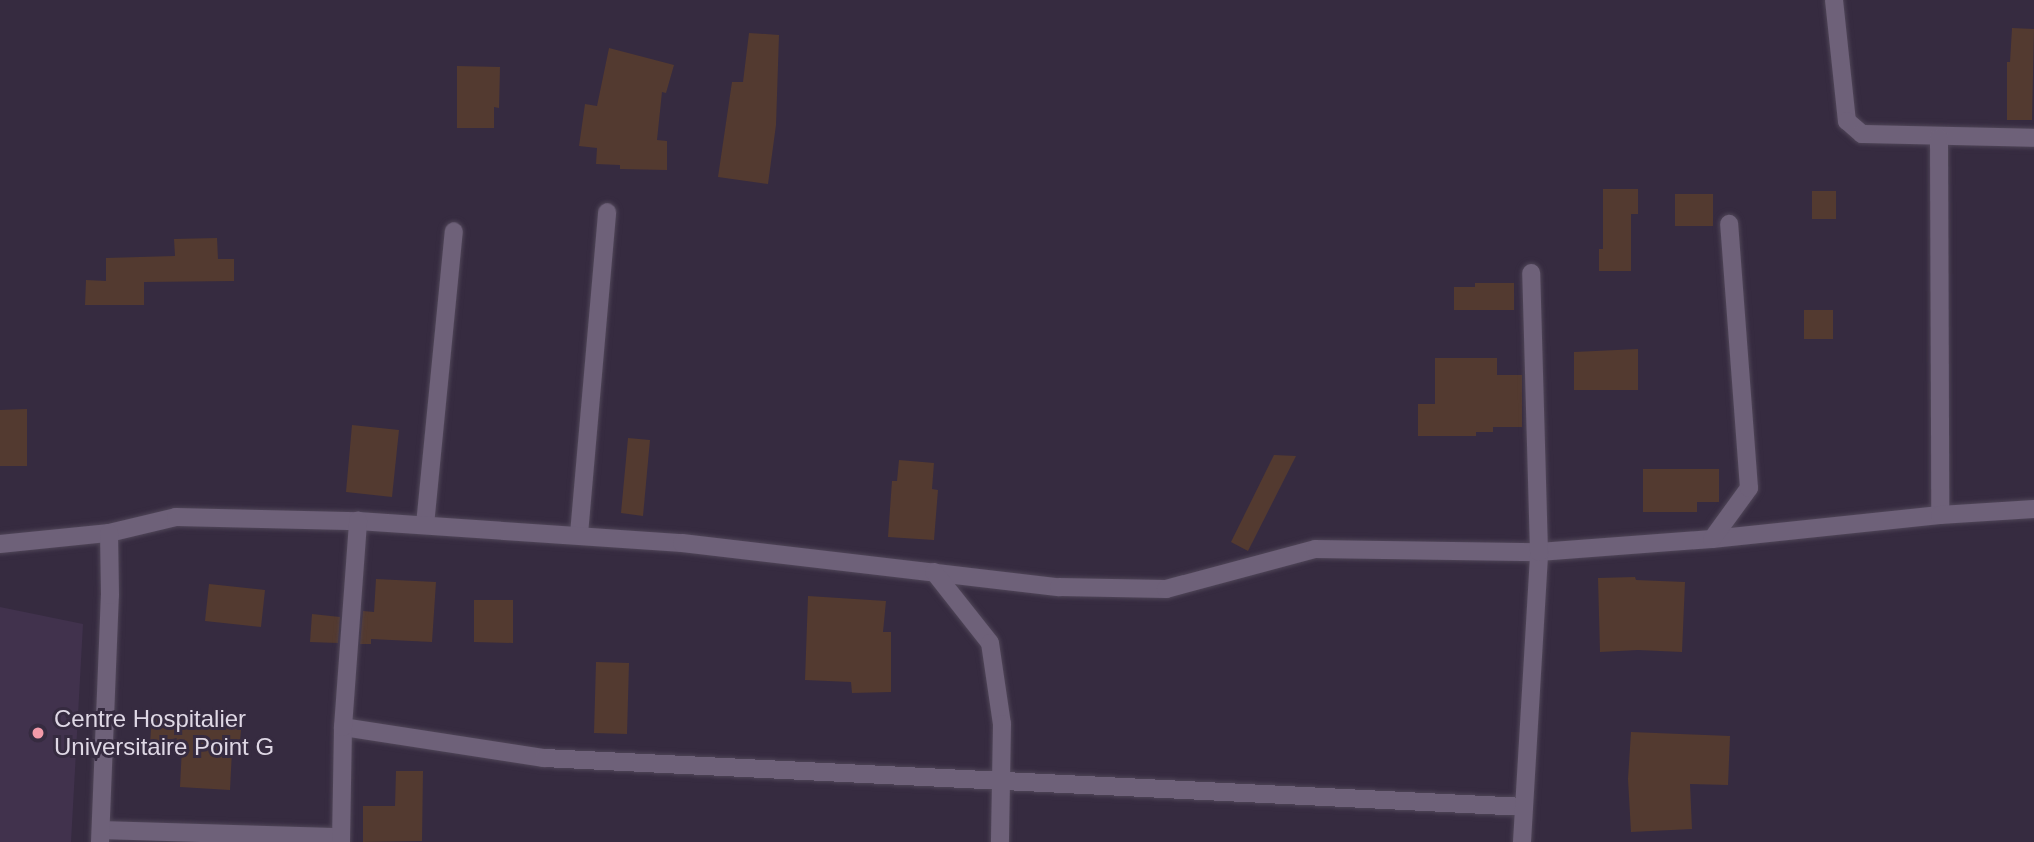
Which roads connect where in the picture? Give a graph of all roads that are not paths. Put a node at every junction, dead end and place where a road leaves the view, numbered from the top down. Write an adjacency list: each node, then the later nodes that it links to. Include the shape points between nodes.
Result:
1 (1833, 0): 2 (street, via 1847,121 1862,134)
2 (1939, 138): 3 (street); 9 (street)
3 (2034, 138)
4 (607, 212): 13 (street)
5 (1729, 224): 14 (street, via 1749,488)
6 (454, 231): 11 (street)
7 (1531, 273): 16 (street)
8 (2034, 509): 9 (street)
9 (1940, 515): 14 (street)
10 (358, 522): 11 (street); 12 (street, via 176,517); 18 (street)
11 (425, 525): 13 (street)
12 (109, 533): 15 (street); 21 (street)
13 (579, 534): 17 (street)
14 (1712, 539): 16 (street)
15 (0, 544)
16 (1539, 552): 17 (street, via 1315,549 1166,589 1059,587); 20 (street)
17 (934, 572): 19 (street, via 990,643 1002,724)
18 (343, 727): 19 (street, via 544,758); 22 (street)
19 (1001, 783): 20 (street); 23 (street)
20 (1524, 807): 24 (street)
21 (101, 836): 22 (street)
22 (341, 839)
23 (1000, 842)
24 (1521, 842)

